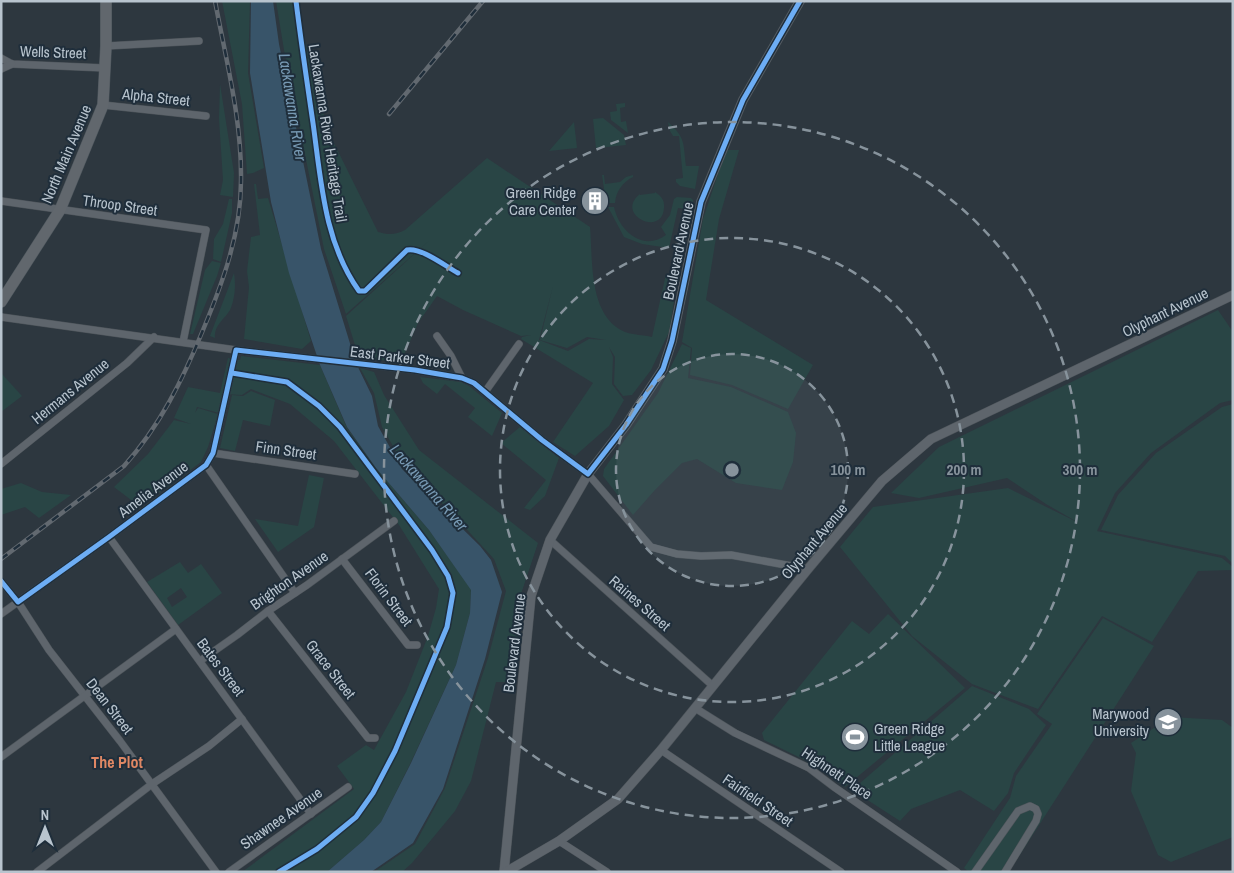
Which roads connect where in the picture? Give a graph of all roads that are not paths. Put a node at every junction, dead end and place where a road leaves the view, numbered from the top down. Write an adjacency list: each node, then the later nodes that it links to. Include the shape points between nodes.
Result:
1 (106, 1): 4 (main road, North Main Avenue)
2 (800, 1): 27 (street, Boulevard Avenue, via 742,100 701,202 672,341 663,368 626,425)
3 (199, 42): 4 (street, Wells Street)
4 (106, 46): 7 (main road, North Main Avenue)
5 (1, 58): 6 (street, Wells Street)
6 (12, 64): 7 (street, Wells Street); 8 (street)
7 (105, 68): 9 (main road, North Main Avenue)
8 (1, 70)
9 (103, 105): 10 (street, Alpha Street); 12 (main road, North Main Avenue)
10 (206, 116)
11 (1, 201): 12 (street, Throop Street)
12 (60, 210): 14 (main road, North Main Avenue); 18 (street, Throop Street, via 206,230)
13 (1233, 295): 32 (street, Olyphant Avenue, via 931,440 882,481)
14 (1, 302)
15 (1, 317): 17 (street, East Parker Street)
16 (437, 336): 21 (street)
17 (154, 337): 18 (street, East Parker Street); 24 (street, Hermans Avenue, via 127,363)
18 (183, 342): 20 (street, East Parker Street)
19 (519, 344): 22 (street)
20 (236, 350): 21 (street, East Parker Street); 23 (street, Amelia Avenue)
21 (462, 378): 22 (street, East Parker Street)
22 (485, 392): 27 (street, East Parker Street)
23 (213, 453): 25 (street, Amelia Avenue); 26 (street, Finn Street)
24 (1, 464)
25 (206, 465): 29 (street, Amelia Avenue); 34 (street)
26 (355, 474)
27 (588, 474): 30 (street, Boulevard Avenue); 32 (street, East Parker Street, via 651,547 676,554 731,555)
28 (394, 521): 31 (street, Brighton Avenue)
29 (109, 537): 35 (street, Amelia Avenue); 38 (street, Bates Street)
30 (550, 540): 41 (street, Raines Street); 55 (street, Boulevard Avenue, via 531,596)
31 (342, 559): 34 (street, Brighton Avenue); 39 (street, Florin Street, via 408,645)
32 (808, 569): 41 (street, Olyphant Avenue)
33 (1, 581): 35 (street, Dean Street)
34 (295, 593): 36 (street, Brighton Avenue)
35 (18, 602): 37 (street, Amelia Avenue); 42 (street, Dean Street, via 48,650)
36 (268, 611): 40 (street, Brighton Avenue); 45 (street, Grace Street, via 368,738)
37 (1, 614)
38 (176, 629): 40 (street, Bates Street); 42 (street)
39 (417, 645)
40 (200, 661): 44 (street, Bates Street)
41 (714, 686): 43 (street, Olyphant Avenue)
42 (86, 696): 47 (street); 48 (street, Dean Street)
43 (694, 708): 46 (street, Olyphant Avenue); 58 (street, Highnett Place, via 735,733 809,768)
44 (242, 719): 48 (street, via 209,746); 50 (street, Bates Street)
45 (375, 738)
46 (661, 750): 51 (street, Olyphant Avenue, via 618,799); 57 (street, Fairfield Street)
47 (1, 757)
48 (152, 784): 52 (street); 53 (street, Dean Street)
49 (348, 787): 50 (street, Shawnee Avenue)
50 (311, 814): 54 (street, Shawnee Avenue)
51 (559, 841): 55 (street, Olyphant Avenue); 56 (street)
52 (37, 872)
53 (216, 872)
54 (229, 872)
55 (505, 872)
56 (607, 872)
57 (841, 872)
58 (957, 872)
59 (975, 872): 60 (street, via 1018,811 1030,806 1038,814 1036,822)
60 (1005, 872)

